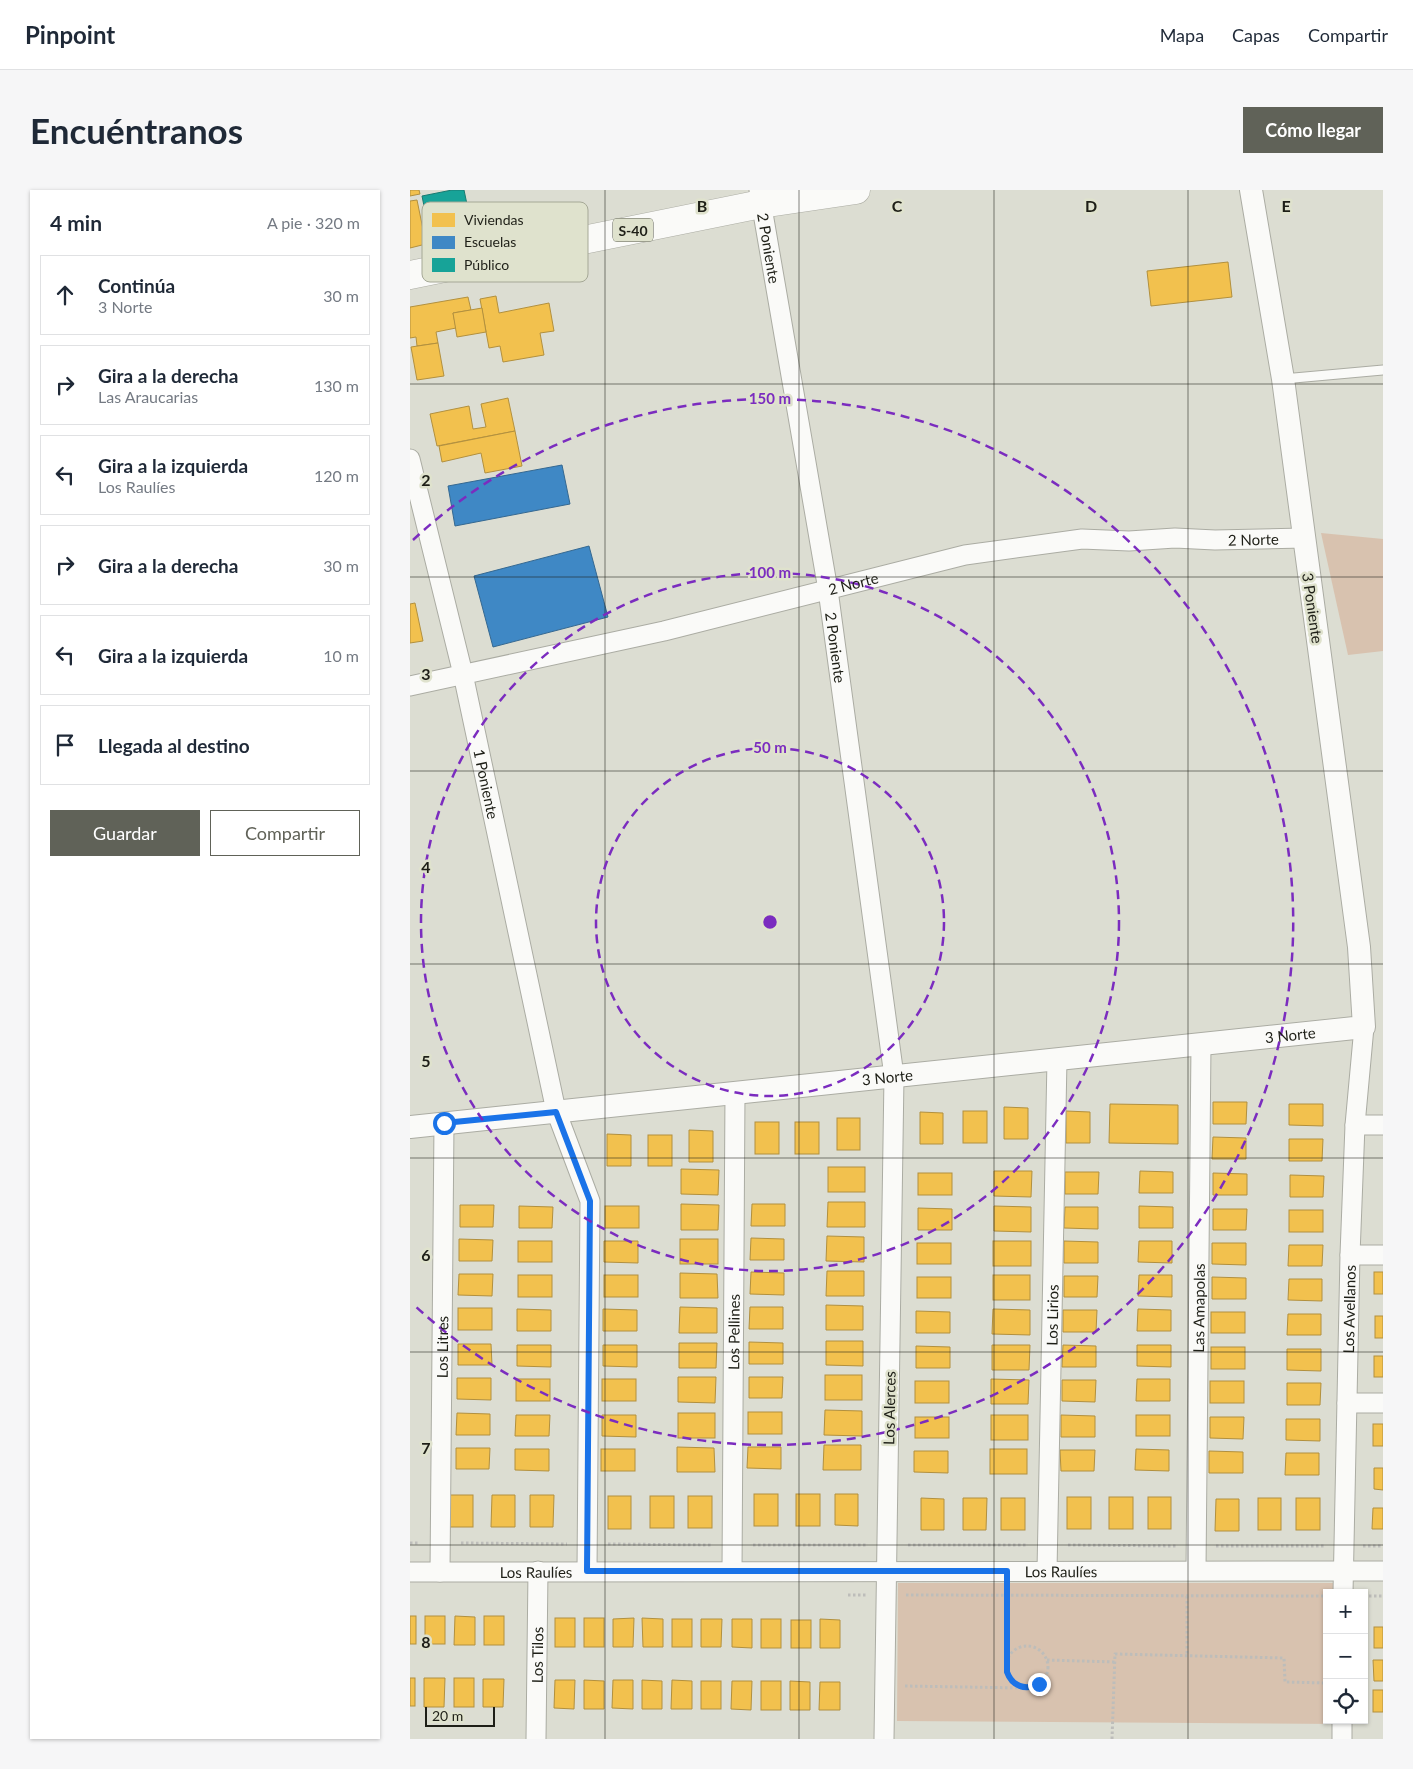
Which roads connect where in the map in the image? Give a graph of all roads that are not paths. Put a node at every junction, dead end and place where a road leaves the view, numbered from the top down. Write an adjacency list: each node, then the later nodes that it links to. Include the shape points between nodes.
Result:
1 (856, 190): 3 (main road, S-40)
2 (1251, 190): 6 (street, 3 Poniente)
3 (760, 197): 4 (main road, S-40); 9 (street, 2 Poniente)
4 (588, 235)
5 (1383, 370): 6 (lane)
6 (1283, 379): 8 (street, 3 Poniente)
7 (410, 458): 10 (street, 1 Poniente)
8 (1304, 538): 9 (street, 2 Norte, via 1082,539 965,556); 12 (street, 3 Poniente, via 1359,947)
9 (828, 590): 10 (street, 2 Norte, via 664,632); 15 (street, 2 Poniente)
10 (463, 674): 11 (street, 2 Norte); 17 (street, 1 Poniente)
11 (410, 686)
12 (1364, 1027): 13 (street, 3 Norte); 19 (street, Los Avellanos)
13 (1201, 1044): 14 (street, 3 Norte); 33 (street, Las Amapolas)
14 (1058, 1059): 15 (street, 3 Norte); 32 (street, Los Lirios)
15 (894, 1076): 16 (street, 3 Norte); 31 (street, Los Alerces)
16 (735, 1092): 17 (street, 3 Norte); 30 (street, Los Pellines)
17 (556, 1112): 18 (street, 3 Norte); 29 (street, 1 Poniente, via 590,1201)
18 (444, 1123): 21 (street, 3 Norte); 35 (street, Los Litres)
19 (1355, 1125): 20 (street); 22 (street, Los Avellanos)
20 (1383, 1125)
21 (410, 1127)
22 (1350, 1255): 23 (street); 24 (street, Los Avellanos)
23 (1383, 1255)
24 (1347, 1403): 25 (street); 26 (street, Los Avellanos)
25 (1383, 1404)
26 (1344, 1570): 27 (street, Los Raulíes); 33 (street, Los Raulíes); 36 (street, Los Avellanos)
27 (1383, 1570)
28 (538, 1571): 29 (street, Los Raulíes); 35 (street, Los Raulíes); 38 (street, Los Tilos)
29 (587, 1571): 30 (street, Los Raulíes)
30 (732, 1571): 31 (street, Los Raulíes)
31 (886, 1571): 32 (street, Los Raulíes); 39 (street, Los Alerces)
32 (1047, 1571): 33 (street, Los Raulíes)
33 (1191, 1571)
34 (410, 1572): 35 (street, Los Raulíes)
35 (440, 1572)
36 (1343, 1589)
37 (1342, 1724): 40 (street)
38 (536, 1739)
39 (884, 1739)
40 (1342, 1739)

